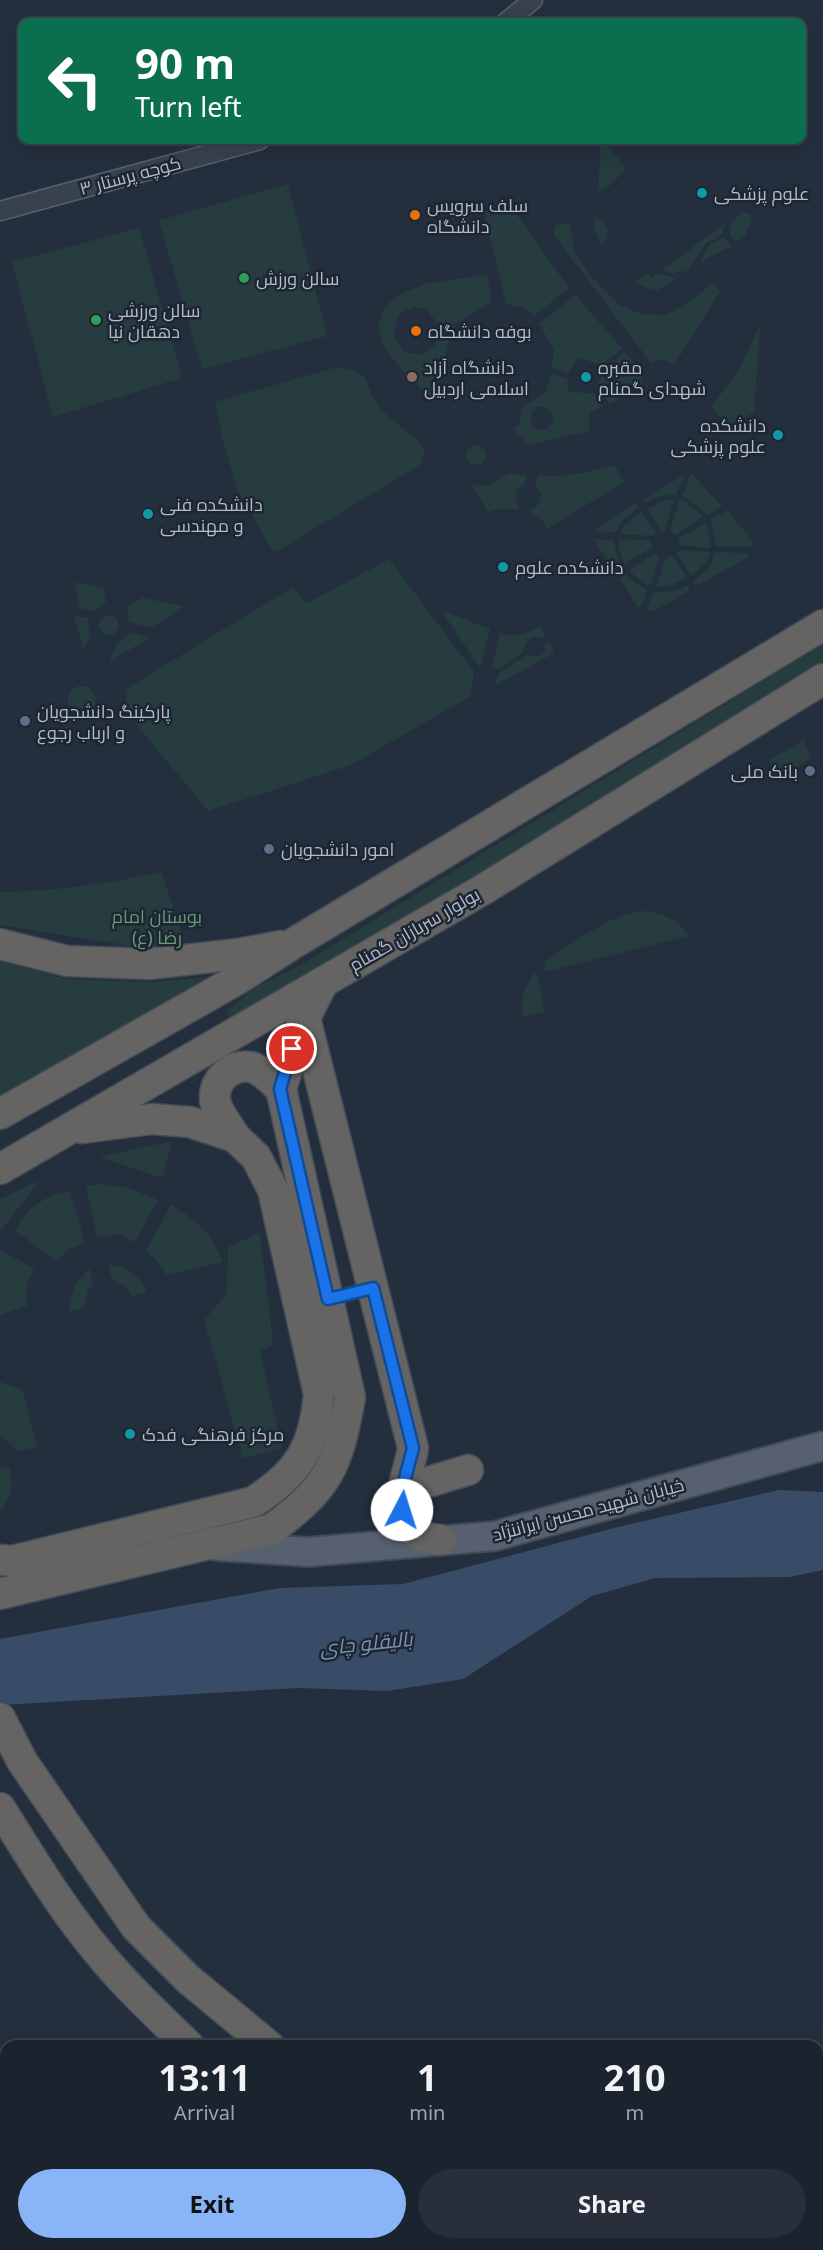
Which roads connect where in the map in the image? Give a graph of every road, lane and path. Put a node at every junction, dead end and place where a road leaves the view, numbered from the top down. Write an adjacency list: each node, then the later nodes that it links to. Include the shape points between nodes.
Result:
1 (534, 0): 2 (street)
2 (511, 18)
3 (245, 144): 4 (street, کوچه پرستار ۳)
4 (0, 211)
5 (823, 625): 7 (highway)
6 (823, 680): 9 (highway, بولوار سربازان گمنام, via 484,889)
7 (294, 943): 8 (highway, via 148,964 67,961); 12 (highway)
8 (0, 944)
9 (323, 982): 10 (highway); 13 (highway, بولوار سربازان گمنام)
10 (305, 1018): 11 (highway); 16 (highway)
11 (280, 1089): 14 (highway, via 250,1067 240,1067 223,1076 215,1101); 17 (highway)
12 (0, 1114)
13 (67, 1130): 14 (highway, via 152,1119 190,1122); 15 (highway, بولوار سربازان گمنام)
14 (235, 1137): 23 (highway, via 256,1157 273,1190 319,1394 316,1421 299,1464 253,1502 12,1561)
15 (0, 1169)
16 (373, 1288): 17 (highway); 20 (highway, via 413,1448)
17 (328, 1299): 22 (highway, via 350,1397 333,1466 321,1487 272,1529)
18 (823, 1446): 21 (main road, خیابان شهید محسن ایراننژاد, via 495,1536)
19 (468, 1470): 20 (highway)
20 (402, 1490): 21 (highway, via 407,1524 420,1535)
21 (441, 1540): 22 (main road, خیابان شهید محسن ایراننژاد, via 308,1552)
22 (206, 1545): 24 (highway)
23 (0, 1560)
24 (0, 1594)
25 (0, 1718): 30 (highway, via 22,1761 136,1927 188,1979)
26 (0, 1808): 28 (highway)
27 (0, 1834): 28 (highway)
28 (54, 1892): 29 (highway, via 98,1953)
29 (183, 2040)
30 (262, 2040)

